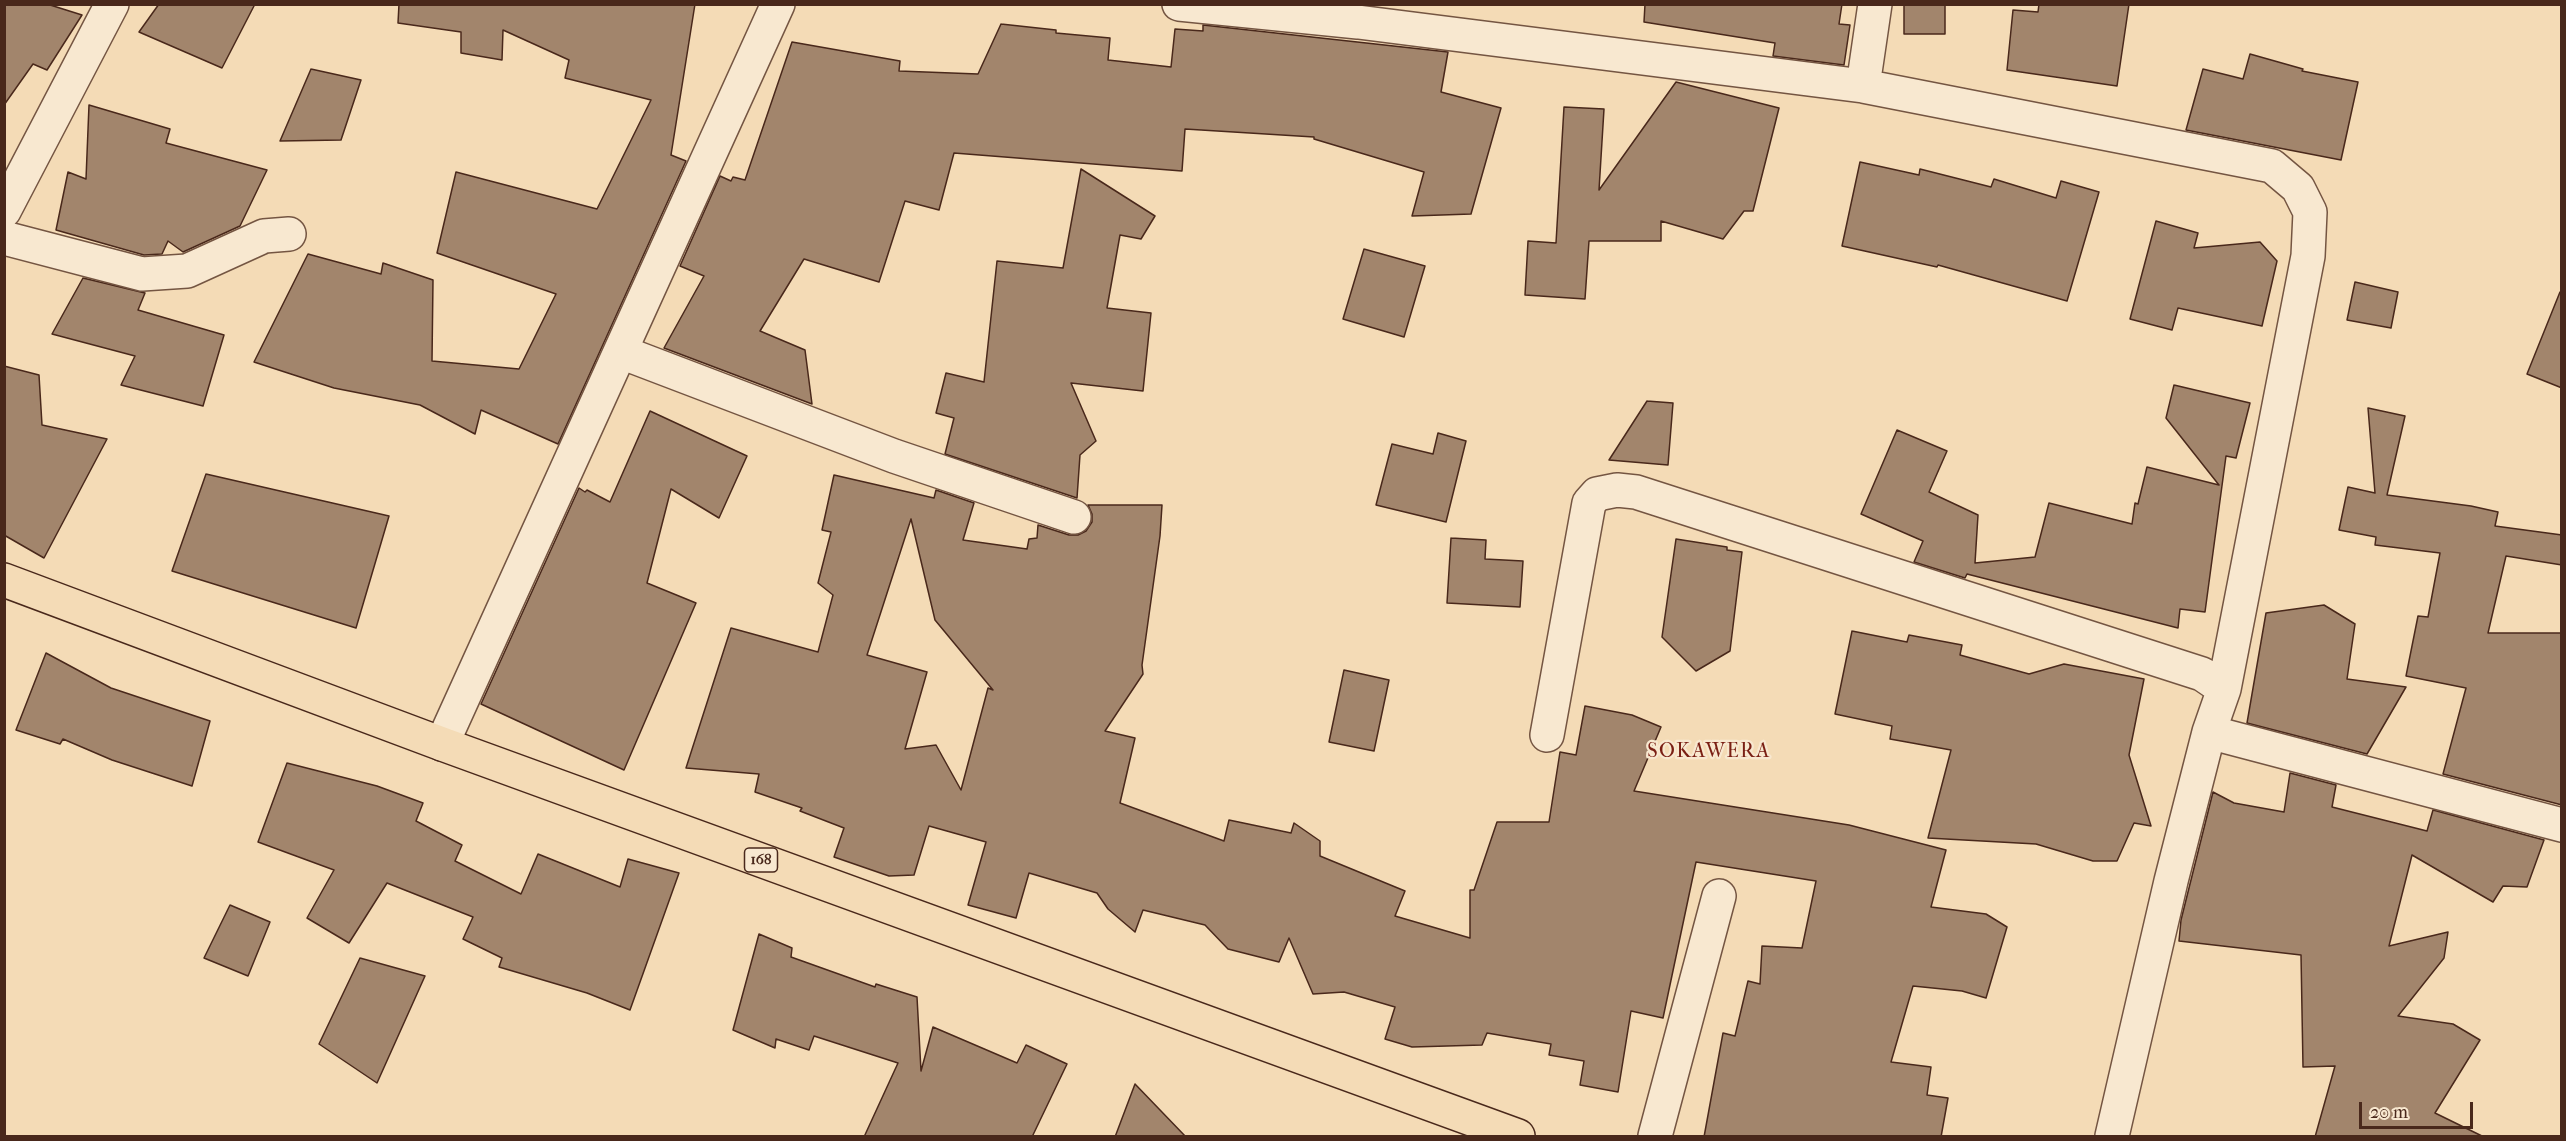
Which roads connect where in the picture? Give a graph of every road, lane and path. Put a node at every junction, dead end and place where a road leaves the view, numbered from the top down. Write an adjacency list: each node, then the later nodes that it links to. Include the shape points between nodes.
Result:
1 (112, 4): 6 (street)
2 (778, 4): 9 (street)
3 (1179, 4): 5 (street, via 1358,22)
4 (1875, 4): 5 (street)
5 (1863, 86): 12 (street, via 2272,165 2298,188 2310,212 2308,255)
6 (4, 211)
7 (289, 234): 8 (street, via 264,237 187,271 142,274)
8 (4, 238)
9 (621, 352): 10 (street, via 894,456); 15 (street)
10 (1074, 517)
11 (4, 580): 15 (main road, 168)
12 (2224, 689): 13 (street); 14 (street, via 2202,674 1636,492 1617,490 1597,494 1589,503)
13 (2209, 732): 16 (street); 20 (street)
14 (1547, 735)
15 (442, 744): 18 (main road, 168)
16 (2562, 825)
17 (1719, 896): 19 (street)
18 (1518, 1137)
19 (1655, 1137)
20 (2112, 1137)

